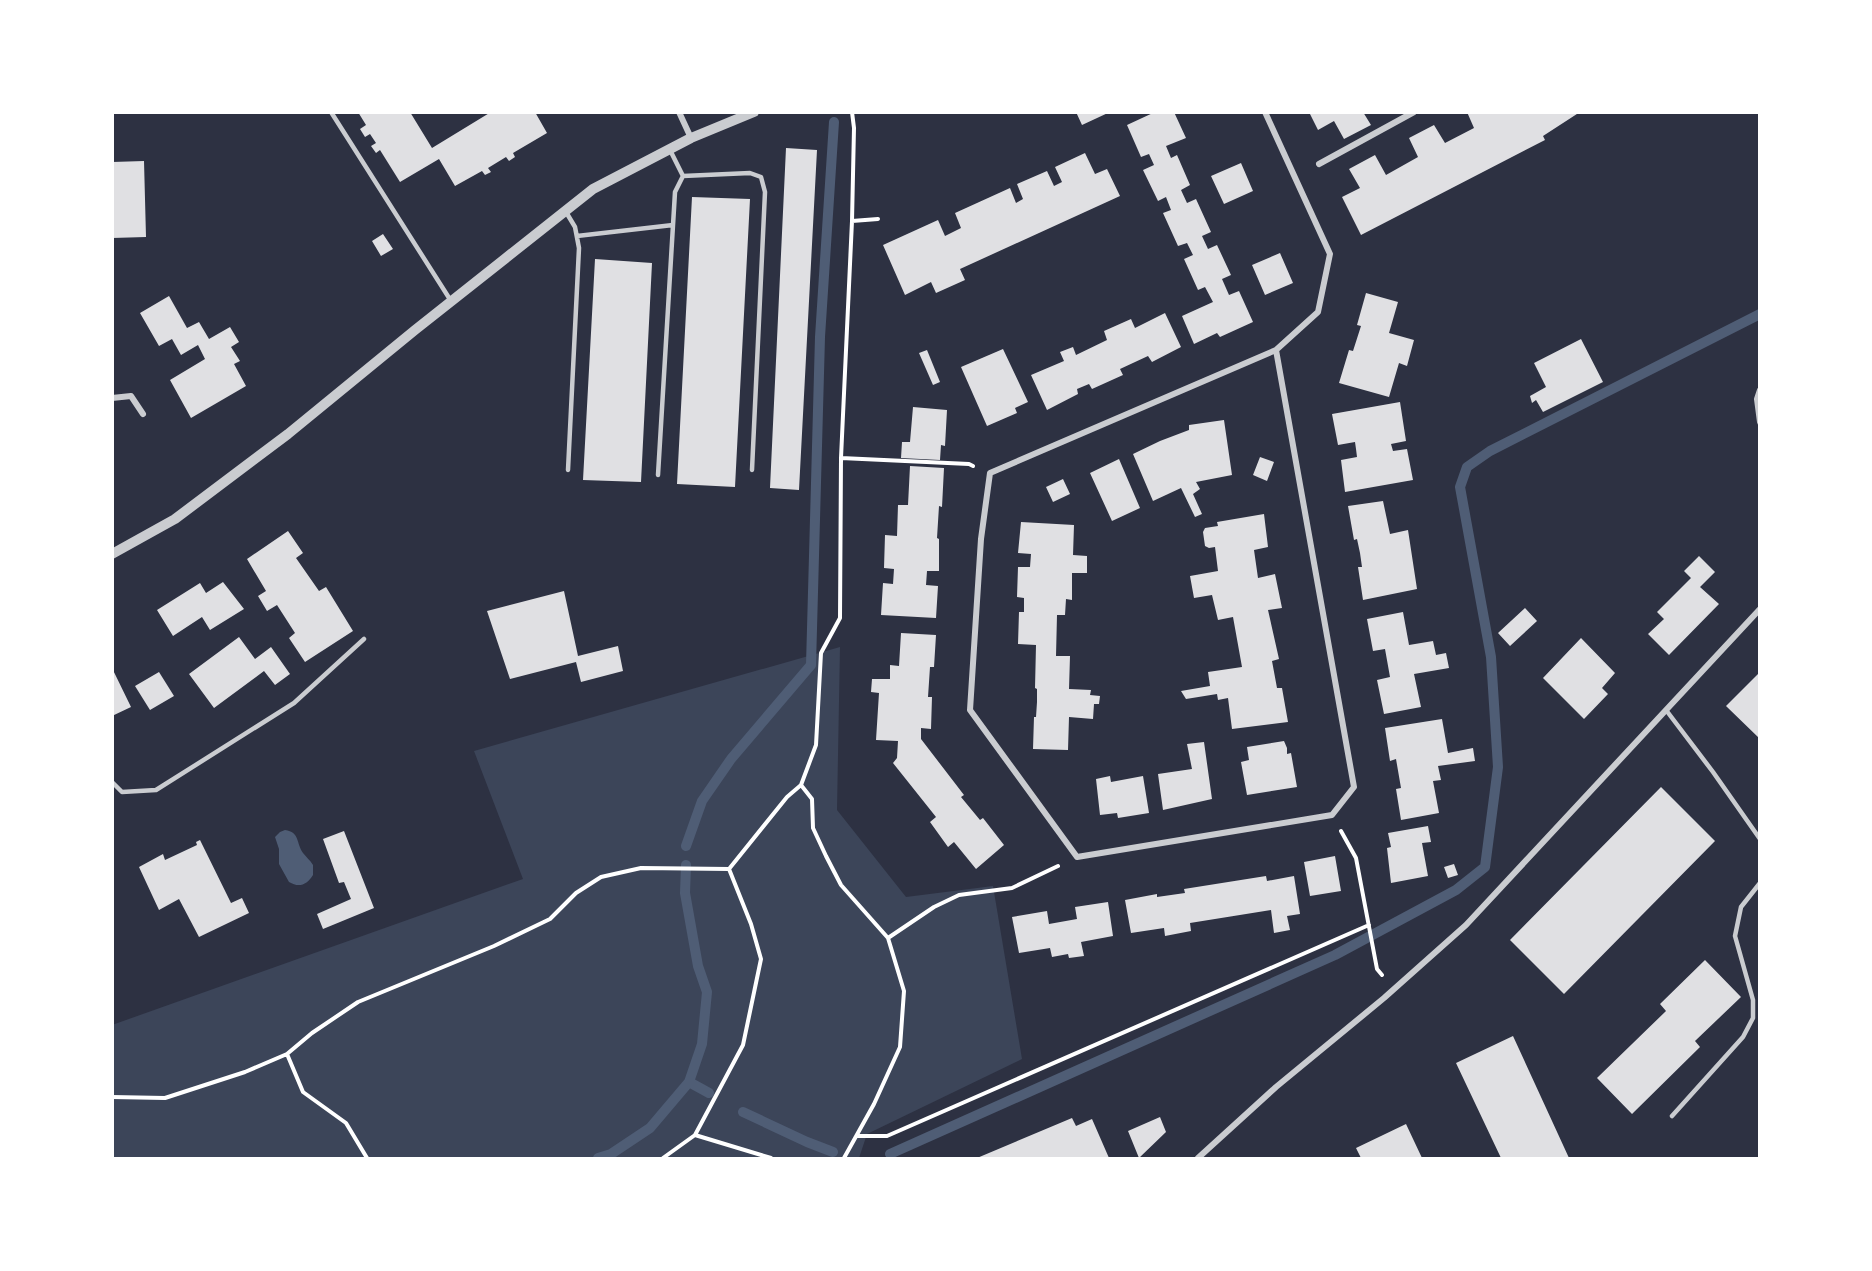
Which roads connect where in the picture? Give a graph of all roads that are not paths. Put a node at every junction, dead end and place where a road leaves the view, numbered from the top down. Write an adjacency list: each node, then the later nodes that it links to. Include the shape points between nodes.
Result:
1 (331, 112): 13 (lane)
2 (679, 112): 6 (street)
3 (754, 112): 6 (street)
4 (1264, 112): 14 (street, via 1330,254 1318,312)
5 (1414, 112): 8 (street)
6 (691, 138): 7 (street)
7 (670, 149): 9 (lane); 10 (street, via 593,189)
8 (1319, 164)
9 (683, 176): 11 (lane, via 675,192); 20 (lane, via 750,173 761,177 765,192)
10 (565, 211): 12 (lane); 13 (street)
11 (673, 225): 12 (lane); 21 (lane)
12 (577, 236): 19 (lane)
13 (451, 301): 22 (street, via 288,434 175,519)
14 (1276, 350): 14 (street, via 990,473 981,539 970,710 1077,857 1332,815 1354,787)
15 (1760, 390): 18 (street)
16 (112, 398): 17 (street, via 131,396)
17 (143, 414)
18 (1760, 422)
19 (568, 470)
20 (752, 470)
21 (658, 475)
22 (112, 555)
23 (1760, 609): 25 (street)
24 (364, 639): 26 (lane, via 294,703 156,790 122,792)
25 (1666, 710): 27 (lane); 30 (street, via 1466,925)
26 (112, 782)
27 (1760, 839)
28 (1760, 883): 29 (lane, via 1741,907 1735,936 1753,1000 1753,1018 1743,1037)
29 (1672, 1116)
30 (1198, 1158)

